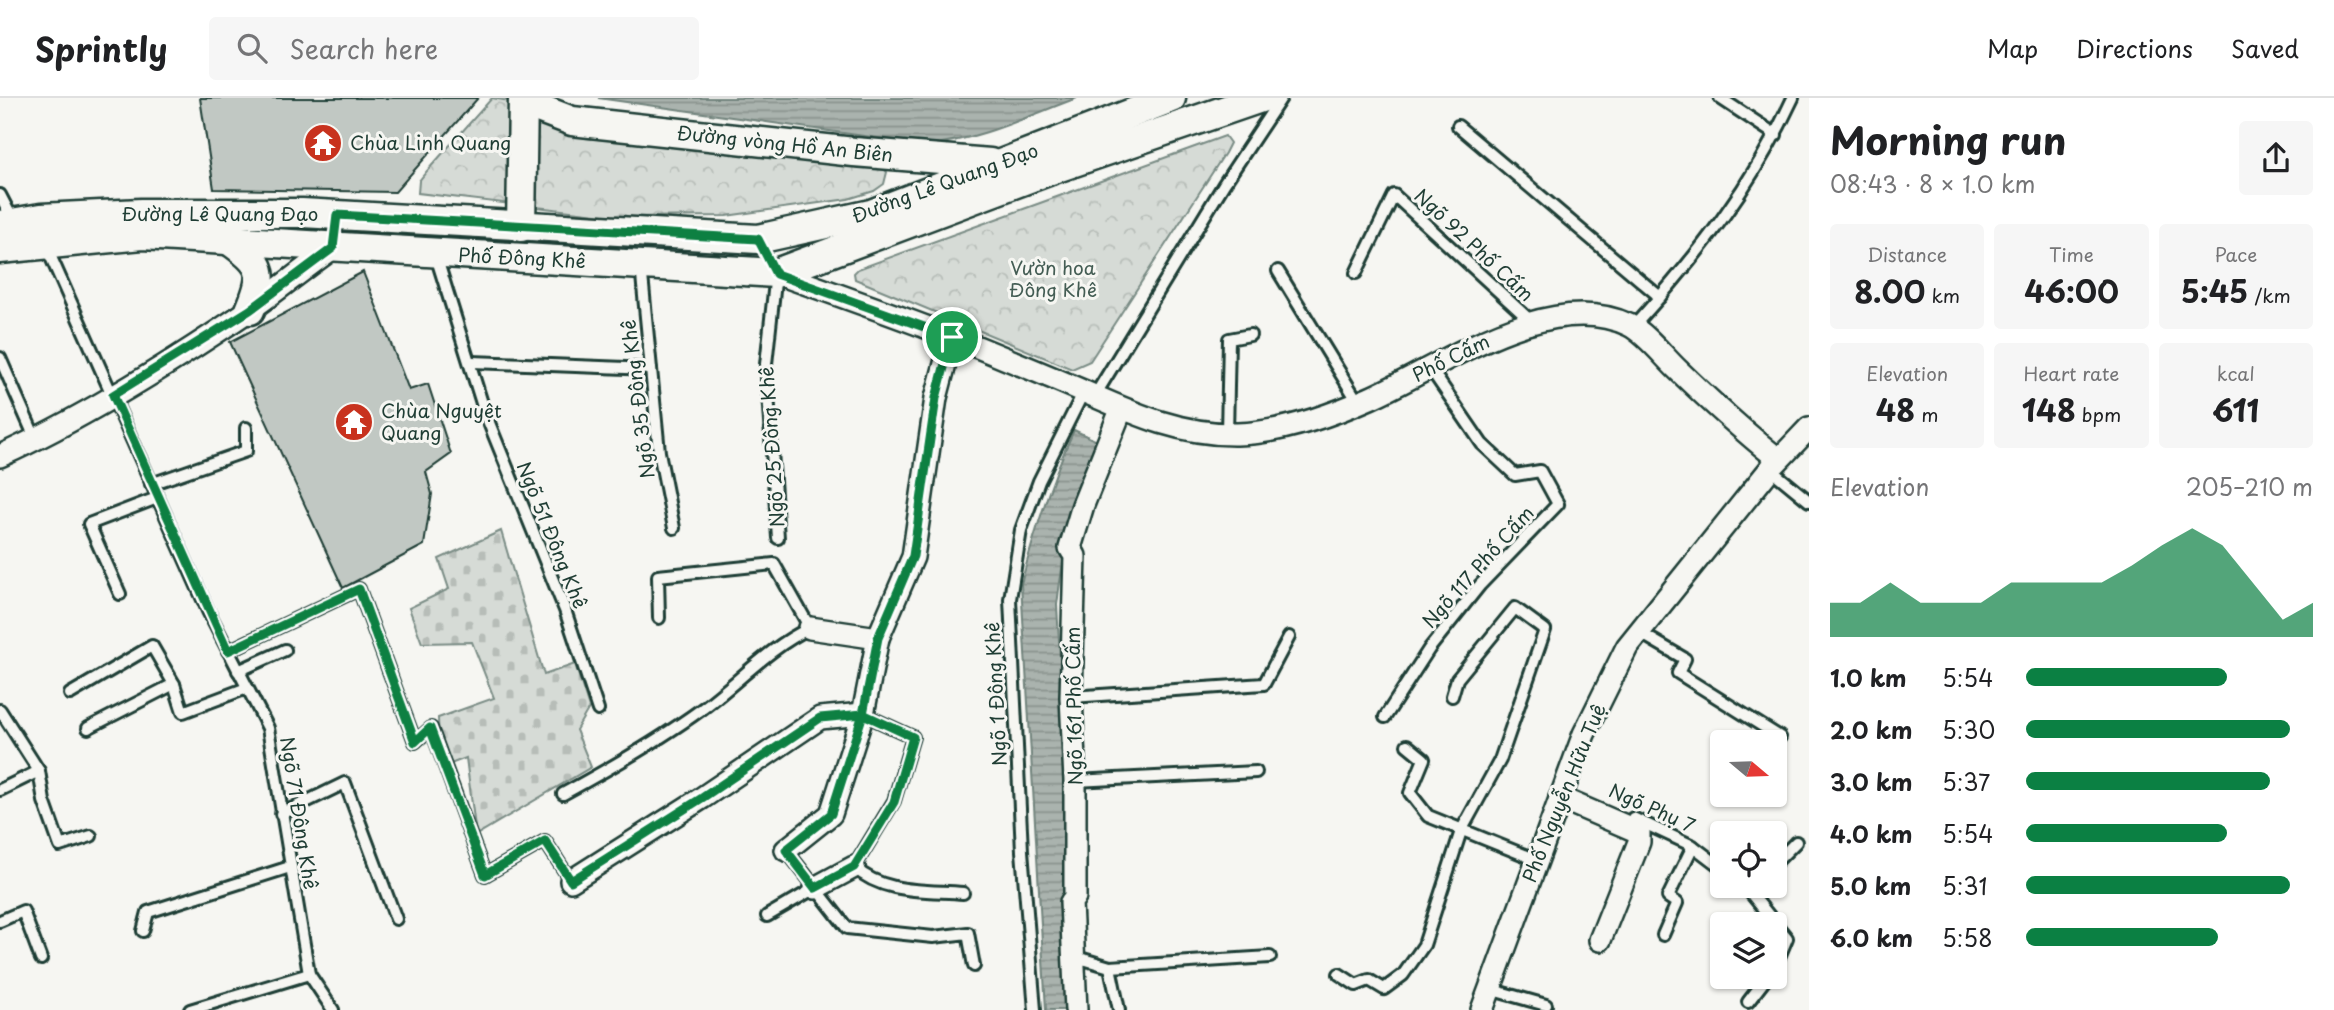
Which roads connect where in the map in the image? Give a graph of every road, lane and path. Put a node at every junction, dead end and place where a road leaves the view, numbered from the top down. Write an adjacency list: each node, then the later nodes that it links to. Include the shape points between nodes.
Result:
1 (1171, 98): 9 (street, Đường Lê Quang Đạo)
2 (1261, 98): 10 (street, Đường Lê Quang Đạo)
3 (1281, 98): 35 (lane, Ngõ 1 Đông Khê)
4 (1720, 98): 8 (lane)
5 (1793, 98): 8 (lane)
6 (524, 100): 9 (street, Đường vòng Hồ An Biên, via 572,121); 14 (street, Đường vòng Hồ An Biên)
7 (1458, 126): 25 (lane)
8 (1776, 135): 25 (lane, via 1737,200)
9 (998, 164): 10 (street, Đường vòng Hồ An Biên); 15 (street, Đường Lê Quang Đạo, via 871,214)
10 (1048, 171): 24 (street, Đường Lê Quang Đạo)
11 (0, 195): 13 (lane)
12 (337, 215): 13 (street, Đường Lê Quang Đạo, via 141,213); 14 (street, Đường Lê Quang Đạo); 18 (street)
13 (7, 223)
14 (521, 227): 15 (street, Đường Lê Quang Đạo)
15 (758, 239): 24 (street)
16 (230, 241): 17 (street, Đường Lê Quang Đạo, via 142,235); 18 (street, Đường Lê Quang Đạo); 26 (street, via 253,257 260,271 261,284)
17 (45, 243): 19 (street, Đường Lê Quang Đạo); 36 (lane, Ngõ 71 Đông Khê)
18 (333, 248): 20 (street, Phố Đông Khê); 26 (street)
19 (0, 249)
20 (436, 253): 21 (street, Phố Đông Khê); 32 (lane, Ngõ 51 Đông Khê)
21 (641, 265): 24 (street, Phố Đông Khê); 34 (lane, Ngõ 35 Đông Khê)
22 (1278, 271): 37 (lane)
23 (1356, 273): 27 (lane, Ngõ 92 Phố Cấm, via 1394,195)
24 (776, 274): 30 (street, Phố Đông Khê); 49 (lane, Ngõ 25 Đông Khê, via 766,363)
25 (1660, 298): 28 (lane)
26 (250, 310): 36 (street)
27 (1532, 323): 28 (street, Phố Cấm, via 1584,315 1607,316); 33 (street, Phố Cấm, via 1468,345)
28 (1633, 327): 44 (street, Phố Cấm)
29 (1250, 335): 41 (lane, via 1229,340)
30 (952, 337): 35 (street, Phố Đông Khê); 54 (street, via 936,398 913,556)
31 (0, 358): 42 (lane)
32 (472, 362): 34 (lane); 65 (lane, Ngõ 51 Đông Khê, via 485,413 565,610)
33 (1430, 368): 37 (street, Phố Cấm); 67 (lane, Ngõ 117 Phố Cấm, via 1482,444 1516,475 1541,471 1558,504 1480,585 1429,649)
34 (651, 369): 48 (lane, Ngõ 35 Đông Khê, via 659,452)
35 (1089, 394): 38 (street, Phố Cấm); 111 (lane, Ngõ 1 Đông Khê, via 1039,481 1021,530 1010,599)
36 (113, 395): 42 (street); 45 (lane, Ngõ 71 Đông Khê)
37 (1358, 402): 41 (street, Phố Cấm, via 1293,426)
38 (1121, 410): 41 (street, Phố Cấm, via 1183,429); 63 (street, via 1062,563)
39 (246, 428): 45 (lane, via 246,451)
40 (1809, 428): 44 (street)
41 (1227, 433)
42 (36, 440): 43 (street)
43 (0, 456)
44 (1774, 464): 47 (lane); 53 (street, Phố Nguyễn Hữu Tuệ)
45 (151, 484): 46 (lane, Ngõ 71 Đông Khê)
46 (157, 498): 50 (lane, via 89,524); 57 (lane, Ngõ 71 Đông Khê)
47 (1809, 501)
48 (674, 528)
49 (778, 538)
50 (120, 594)
51 (659, 618): 52 (lane, via 658,576 774,564)
52 (810, 628): 54 (street); 76 (lane, via 784,640 703,708 620,764)
53 (1639, 632): 69 (lane, via 1685,659 1678,673); 75 (street, Phố Nguyễn Hữu Tuệ, via 1584,734)
54 (878, 638): 66 (street)
55 (1289, 638): 63 (lane, via 1264,684)
56 (285, 650): 58 (lane)
57 (228, 651): 58 (lane, Ngõ 71 Đông Khê); 89 (lane, via 359,589 415,742 430,728 485,875 545,841)
58 (238, 671): 60 (lane, Ngõ 71 Đông Khê)
59 (174, 684): 60 (lane, via 183,712); 61 (lane, via 152,646); 68 (lane)
60 (247, 688): 77 (lane, Ngõ 71 Đông Khê, via 268,728)
61 (70, 694)
62 (1452, 696): 79 (lane, via 1457,679 1515,608 1545,630 1500,760)
63 (1064, 698): 73 (street, Ngõ 161 Phố Cấm); 78 (street)
64 (0, 710): 71 (lane)
65 (598, 710)
66 (863, 714): 83 (street, via 831,814); 88 (lane, via 913,737 894,802); 89 (street, via 820,718)
67 (1385, 717)
68 (88, 728)
69 (1769, 730)
70 (1407, 745): 79 (lane, via 1424,759 1410,793 1428,816)
71 (39, 771): 74 (lane); 80 (lane, via 60,846)
72 (1256, 772): 73 (lane)
73 (1075, 781): 78 (street, Ngõ 161 Phố Cấm)
74 (0, 790)
75 (1562, 793): 82 (lane, Ngõ Phụ 7); 86 (street, Phố Nguyễn Hữu Tuệ); 97 (street, via 1639,832)
76 (564, 794)
77 (281, 814): 87 (lane, Ngõ 71 Đông Khê); 93 (lane, via 345,783)
78 (1069, 822): 101 (street, via 1066,897 1071,902)
79 (1461, 831): 86 (lane); 104 (lane, via 1424,945 1403,975 1384,989 1368,980 1356,985)
80 (92, 836)
81 (1796, 842): 84 (lane)
82 (1693, 846): 85 (lane, Ngõ Phụ 7); 96 (lane, via 1668,897 1677,904)
83 (786, 850): 90 (lane)
84 (1787, 851)
85 (1710, 859)
86 (1538, 860): 105 (street, Phố Nguyễn Hữu Tuệ)
87 (290, 867): 95 (lane, via 148,912); 103 (lane, Ngõ 71 Đông Khê)
88 (854, 867): 90 (street); 91 (lane, via 868,881 883,886)
89 (571, 881)
90 (815, 888): 92 (lane); 100 (lane, via 847,928 933,937 968,933)
91 (963, 893)
92 (767, 916)
93 (396, 919)
94 (0, 921): 99 (lane, via 23,911)
95 (143, 931)
96 (1663, 935)
97 (1600, 940)
98 (1270, 957): 102 (lane)
99 (41, 959)
100 (974, 965)
101 (1075, 967): 102 (lane, via 1083,959); 112 (street)
102 (1110, 967): 113 (lane)
103 (309, 974): 109 (lane); 110 (lane, Ngõ 71 Đông Khê)
104 (1339, 974)
105 (1489, 989): 108 (lane); 114 (street, Phố Nguyễn Hữu Tuệ)
106 (1758, 989): 107 (lane)
107 (1748, 1002)
108 (1546, 1005)
109 (190, 1010)
110 (333, 1010)
111 (1035, 1010)
112 (1076, 1010)
113 (1119, 1010)
114 (1482, 1010)

